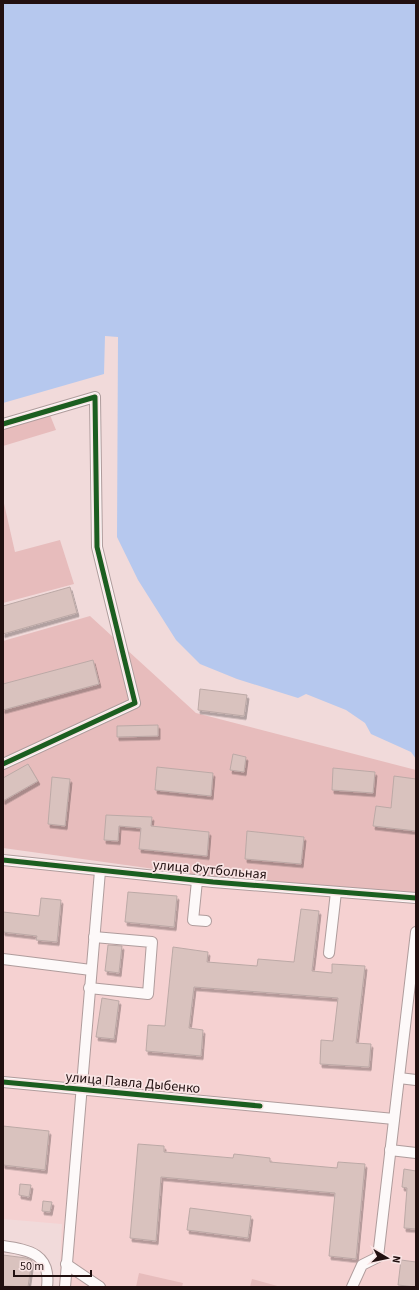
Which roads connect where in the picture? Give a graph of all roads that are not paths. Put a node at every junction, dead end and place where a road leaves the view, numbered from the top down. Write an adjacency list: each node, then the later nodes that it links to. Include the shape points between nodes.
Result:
1 (3, 424): 2 (street, via 95,397 97,547 135,703)
2 (3, 764)
3 (3, 860): 4 (street, улица Футбольная)
4 (100, 870): 5 (street, улица Футбольная); 10 (street)
5 (197, 880): 6 (street, улица Футбольная); 8 (street, via 193,920)
6 (336, 892): 7 (street, улица Футбольная); 11 (street)
7 (416, 898)
8 (206, 921)
9 (416, 932): 15 (street)
10 (94, 937): 13 (street); 14 (street, via 152,942 148,994)
11 (329, 953)
12 (3, 959): 13 (street)
13 (91, 970): 14 (street)
14 (89, 988): 18 (street)
15 (399, 1078): 16 (street); 19 (street)
16 (416, 1080)
17 (3, 1082): 18 (street, улица Павла Дыбенко)
18 (81, 1088): 19 (street, улица Павла Дыбенко); 23 (street)
19 (394, 1118): 20 (street)
20 (390, 1150): 21 (street); 27 (street, via 378,1257 362,1265)
21 (416, 1153)
22 (3, 1246): 24 (street, via 25,1249 41,1259 46,1267)
23 (66, 1264): 25 (street); 26 (street)
24 (47, 1287)
25 (65, 1287)
26 (100, 1287)
27 (352, 1287)

